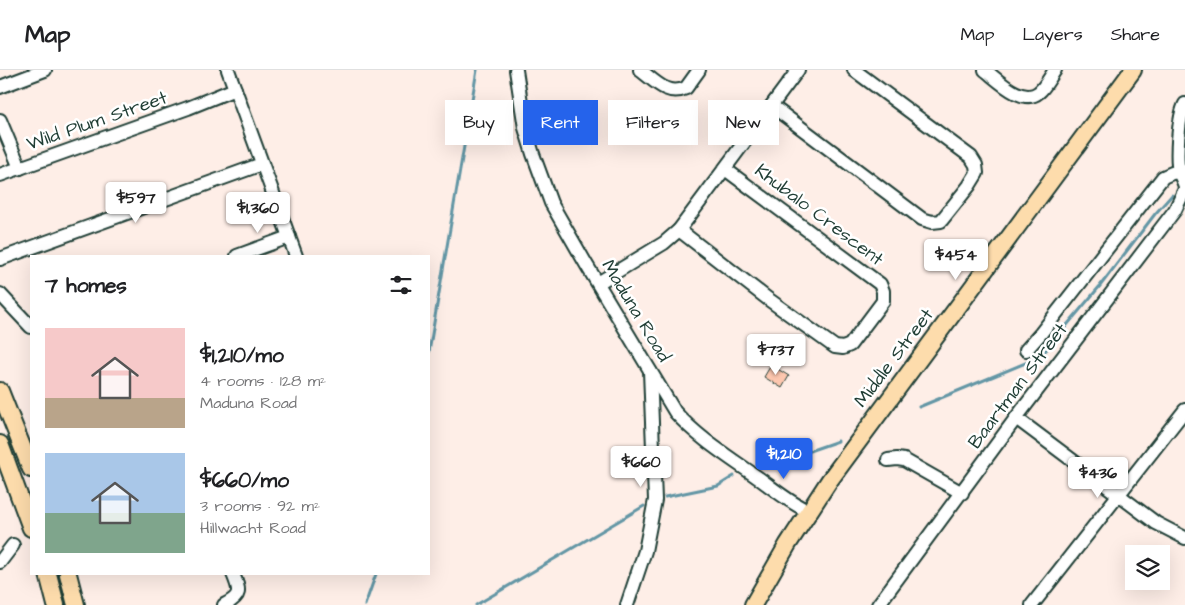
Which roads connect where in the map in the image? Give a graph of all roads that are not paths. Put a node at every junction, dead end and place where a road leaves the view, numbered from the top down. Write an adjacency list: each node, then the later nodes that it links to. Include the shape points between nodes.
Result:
1 (45, 70): 11 (street)
2 (228, 70): 12 (street)
3 (516, 70): 29 (street, Maduna Road, via 525,128 551,203)
4 (640, 70): 5 (street, via 672,92 686,88)
5 (699, 70)
6 (798, 70): 13 (street)
7 (854, 70): 15 (street, via 974,162 976,173 969,186 941,221 922,219)
8 (985, 70): 9 (street, via 1020,96 1027,97 1038,93)
9 (1055, 70)
10 (1133, 70): 42 (main road, Middle Street, via 857,441)
11 (0, 87)
12 (235, 89): 18 (street); 19 (street, Wild Plum Street)
13 (776, 100)
14 (1185, 104): 21 (street, Baartman Street, via 1180,130)
15 (779, 111)
16 (0, 120): 19 (street)
17 (743, 145): 20 (street)
18 (262, 164): 25 (street); 28 (street)
19 (20, 168): 22 (street, Wild Plum Street)
20 (725, 169): 24 (street); 24 (street, Khubalo Crescent, via 883,288 883,301 850,345 835,347)
21 (1182, 171): 23 (street, Baartman Street); 32 (street, Baartman Street, via 1163,177)
22 (0, 175)
23 (1185, 188): 36 (street, Baartman Street, via 1175,210)
24 (679, 230): 29 (street, via 664,243)
25 (289, 237): 26 (street); 27 (street)
26 (240, 255)
27 (296, 255)
28 (0, 260)
29 (598, 283): 33 (street, Maduna Road)
30 (0, 294): 31 (street)
31 (30, 326)
32 (1026, 350)
33 (650, 371): 42 (street, Maduna Road, via 686,424); 53 (street, via 655,500 645,551)
34 (0, 391): 39 (main road)
35 (1185, 410): 41 (street)
36 (1016, 418): 40 (street, Baartman Street); 41 (street)
37 (0, 444): 43 (main road)
38 (888, 460): 40 (street, via 898,459 913,464)
39 (30, 467)
40 (962, 493): 55 (street, Baartman Street)
41 (1119, 494): 44 (street, via 1156,523); 56 (street)
42 (808, 512): 54 (main road, Middle Street)
43 (30, 525)
44 (1185, 538)
45 (13, 545): 46 (street)
46 (0, 562)
47 (48, 575): 50 (main road)
48 (72, 575): 51 (main road)
49 (233, 575): 52 (street, via 239,589 234,600)
50 (56, 605)
51 (76, 605)
52 (224, 605)
53 (627, 605)
54 (753, 605)
55 (878, 605)
56 (1032, 605)

